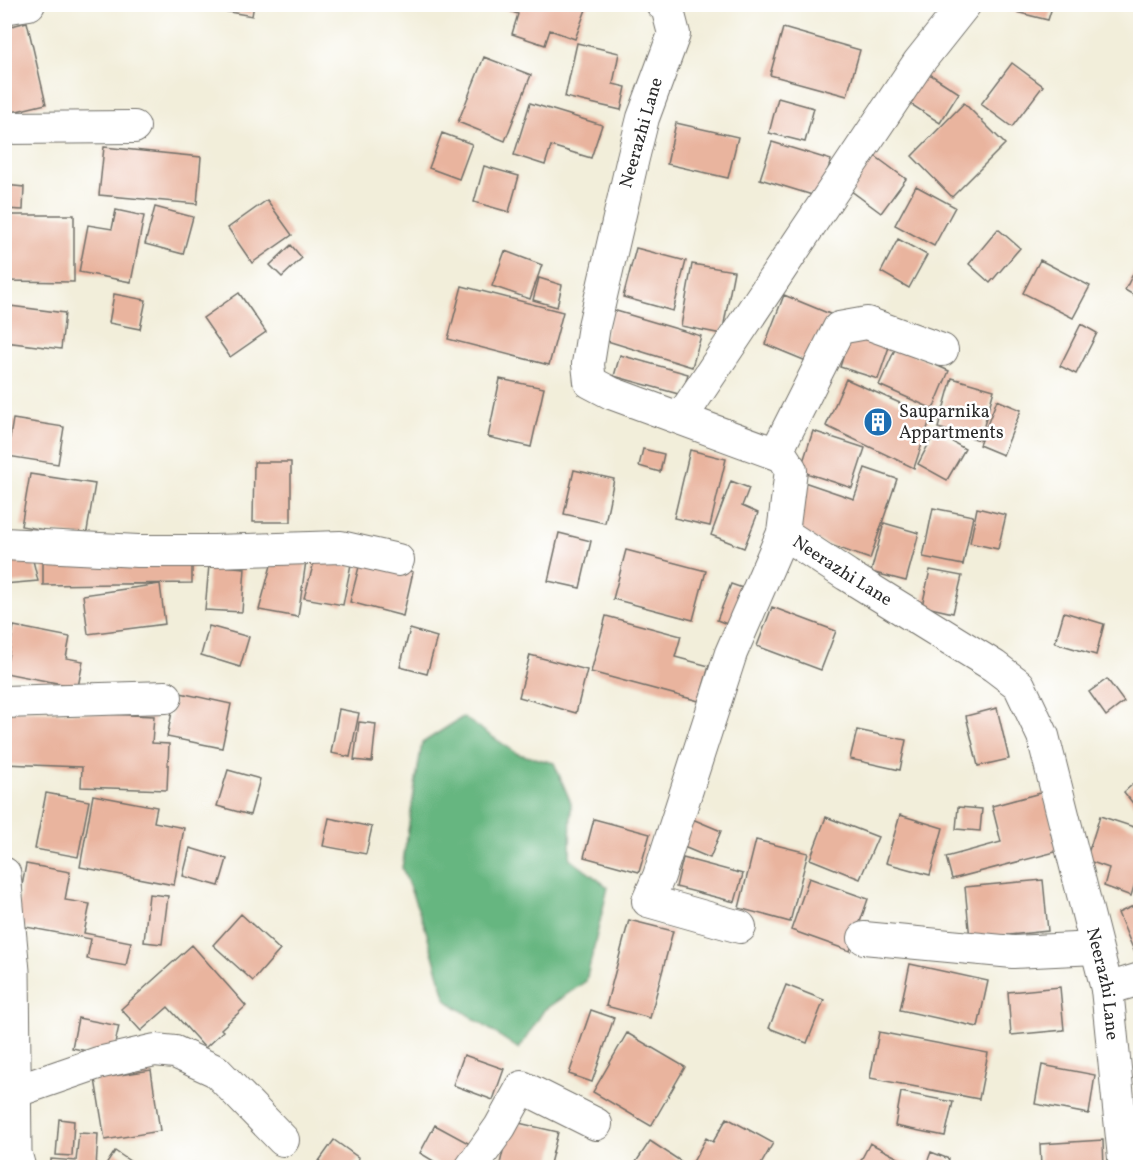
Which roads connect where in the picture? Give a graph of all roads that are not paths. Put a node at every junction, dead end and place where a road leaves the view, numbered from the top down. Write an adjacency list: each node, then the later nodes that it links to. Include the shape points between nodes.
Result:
1 (29, 4): 4 (street)
2 (965, 4): 8 (street, via 919,62)
3 (665, 6): 8 (street, Neerazhi Lane, via 674,34 643,118 588,364 590,382)
4 (4, 8)
5 (134, 127): 6 (street)
6 (4, 128)
7 (942, 350): 9 (street, via 867,323 839,328)
8 (681, 418): 9 (street, Neerazhi Lane)
9 (776, 453): 10 (street, Neerazhi Lane, via 791,470)
10 (783, 533): 16 (street, via 731,653 648,901); 18 (street, Neerazhi Lane, via 1019,685 1043,736)
11 (4, 544): 12 (street, via 203,551 341,547)
12 (398, 560)
13 (166, 697): 14 (street)
14 (4, 702)
15 (4, 874): 21 (main road, via 13,971)
16 (740, 927)
17 (864, 938): 18 (street, via 1013,952)
18 (1096, 948): 20 (street, Neerazhi Lane)
19 (1140, 979): 20 (street)
20 (1107, 989): 26 (street, Neerazhi Lane)
21 (14, 1092): 23 (street, via 98,1063 155,1050 175,1052 216,1071); 24 (main road)
22 (596, 1124): 25 (street, via 522,1087)
23 (283, 1140)
24 (13, 1159)
25 (471, 1167)
26 (1125, 1167)

